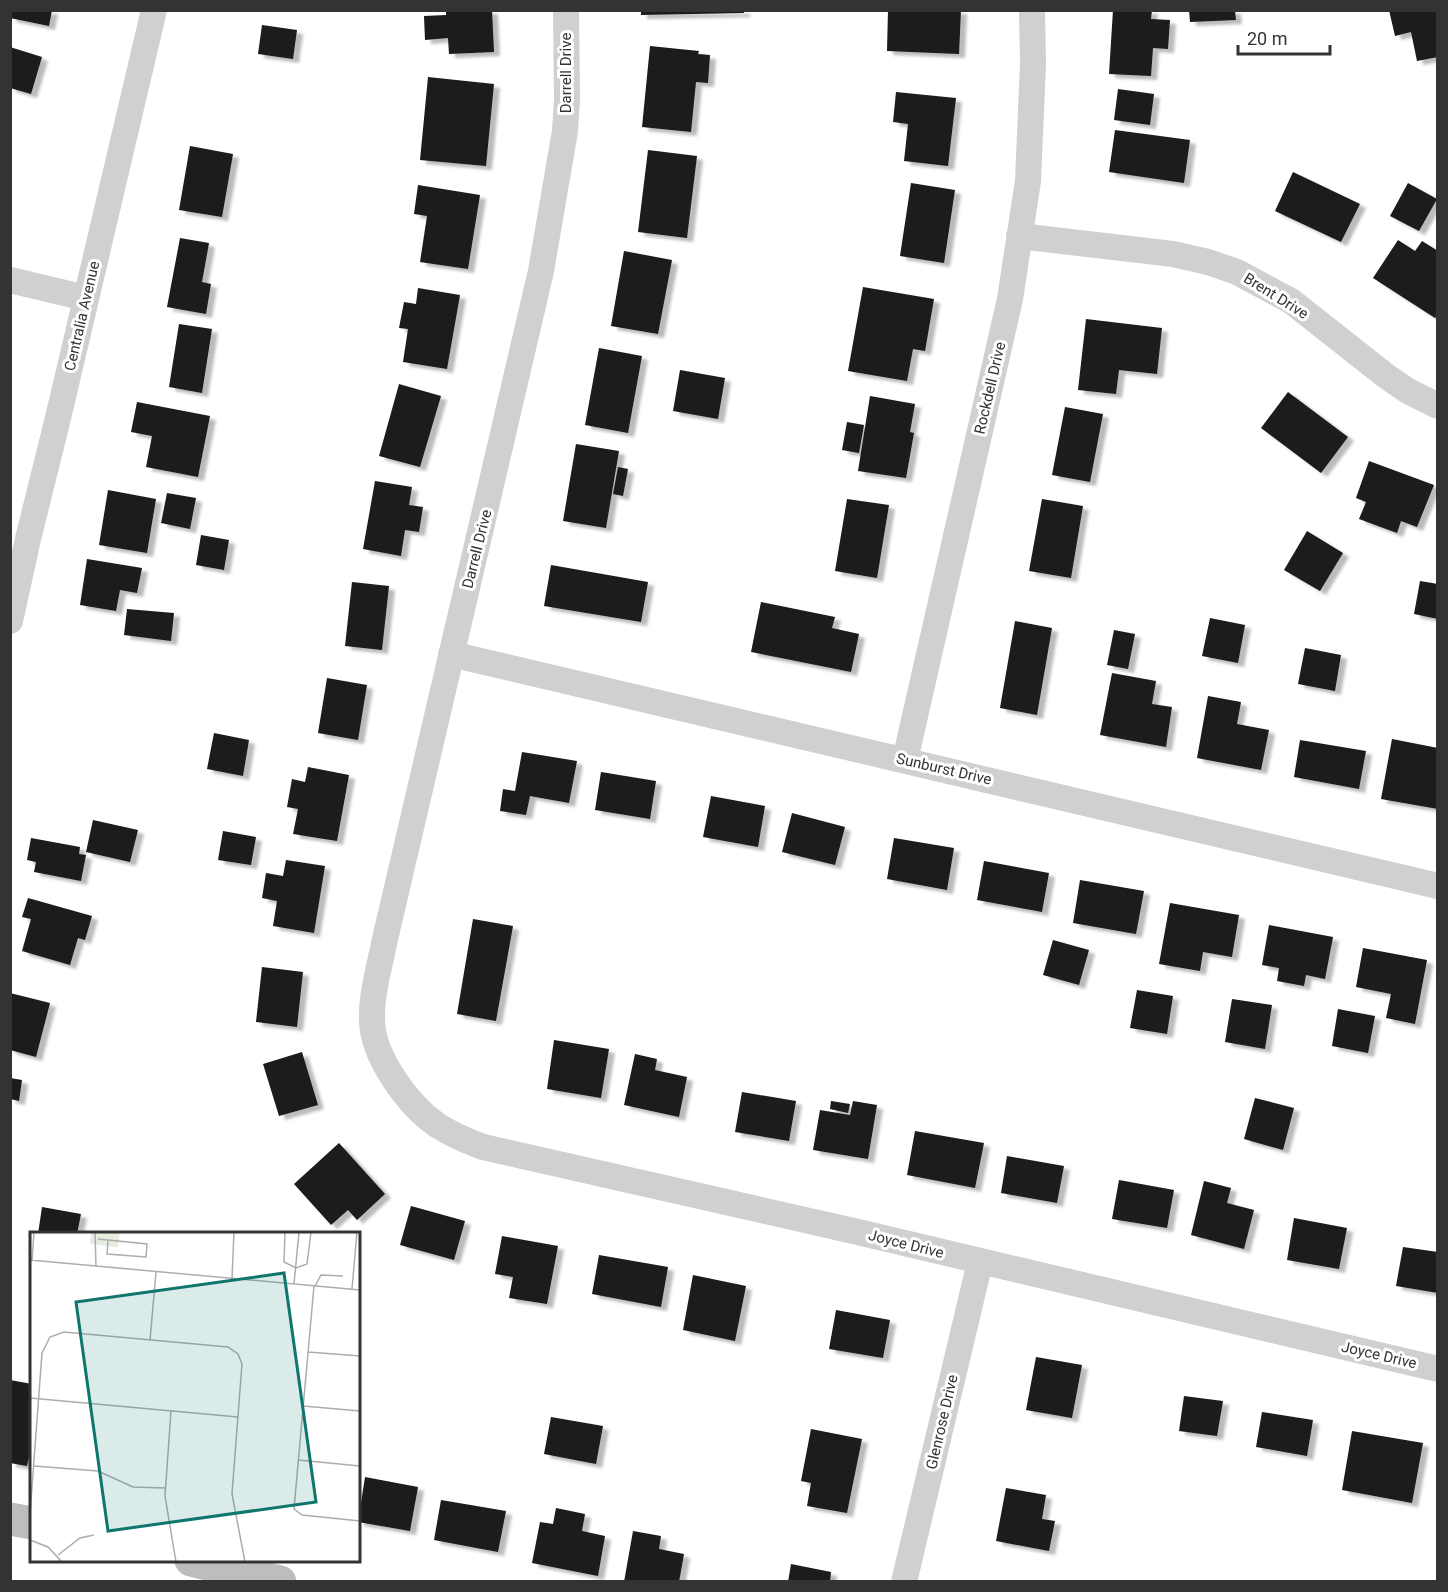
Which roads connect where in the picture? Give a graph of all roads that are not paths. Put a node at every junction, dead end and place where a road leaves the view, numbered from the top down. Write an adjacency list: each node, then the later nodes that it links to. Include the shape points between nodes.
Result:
1 (154, 10): 6 (street, Centralia Avenue)
2 (566, 10): 9 (street, Darrell Drive, via 567,100 556,194)
3 (1032, 10): 4 (street, Rockdell Drive, via 1031,139)
4 (1019, 236): 7 (street, Brent Drive, via 1173,254 1237,272 1291,302 1386,376); 10 (street, Rockdell Drive, via 1010,299)
5 (10, 280): 6 (street)
6 (86, 298): 8 (street, Centralia Avenue)
7 (1437, 406)
8 (10, 621)
9 (451, 654): 10 (street, Sunburst Drive); 12 (street, Darrell Drive, via 372,1006 375,1039)
10 (905, 760): 11 (street, Sunburst Drive)
11 (1437, 886)
12 (395, 1080): 13 (street, Joyce Drive, via 436,1124 483,1147)
13 (980, 1262): 14 (street, Joyce Drive); 19 (street, Glenrose Drive)
14 (1437, 1369)
15 (10, 1519): 16 (street)
16 (30, 1523)
17 (199, 1562): 18 (street)
18 (280, 1581)
19 (904, 1581)

